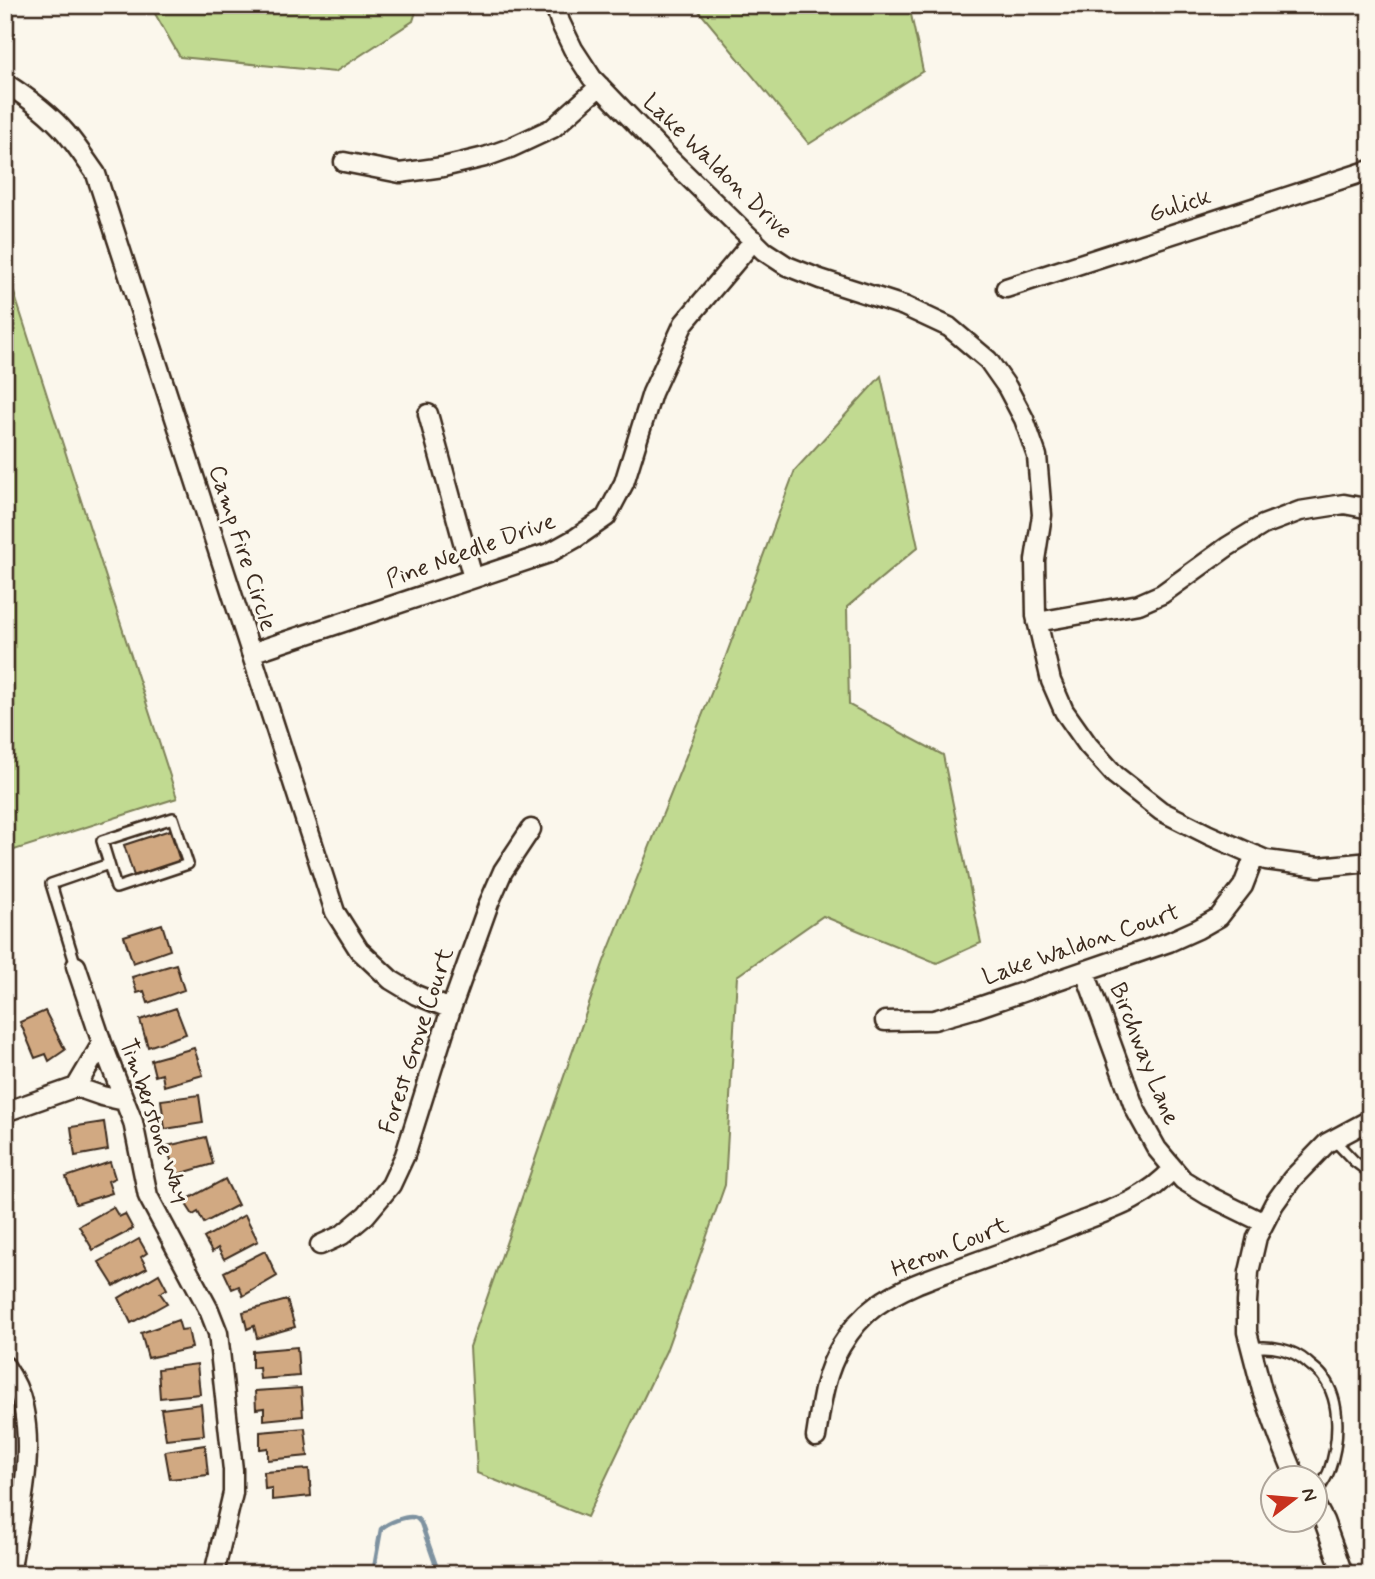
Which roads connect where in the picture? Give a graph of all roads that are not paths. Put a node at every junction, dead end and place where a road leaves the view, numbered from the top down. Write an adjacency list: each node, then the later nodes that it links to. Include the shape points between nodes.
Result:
1 (555, 5): 3 (street, Lake Waldon Drive, via 573,49)
2 (5, 83): 12 (street, Camp Fire Circle, via 64,130 96,174)
3 (600, 86): 4 (street, via 553,128 485,157 400,173); 6 (street, Lake Waldon Drive)
4 (344, 162)
5 (1370, 170): 7 (street, Gulick)
6 (754, 240): 10 (street, Pine Needle Drive, via 684,323 652,393 624,483 606,517 549,553); 11 (street, Lake Waldon Drive, via 787,265 904,306 949,327 988,360 1024,419 1037,456 1042,515 1035,560)
7 (1006, 288)
8 (428, 415): 10 (street)
9 (1370, 509): 11 (street, via 1344,504 1300,510 1263,524 1163,594 1139,604)
10 (473, 578): 12 (street, Pine Needle Drive)
11 (1037, 622): 14 (street, Lake Waldon Drive, via 1051,681 1064,711 1115,775 1161,811)
12 (251, 653): 19 (street, Camp Fire Circle, via 335,912 359,950 391,980)
13 (531, 829): 19 (street, Forest Grove Court, via 503,871)
14 (1255, 855): 15 (street, Lake Waldon Drive, via 1319,867); 18 (street, Lake Waldon Court, via 1243,886 1219,917 1169,942)
15 (1370, 862)
16 (109, 864): 16 (lane, via 116,888 188,864 173,818 102,841); 17 (lane, via 51,884)
17 (76, 966): 21 (street, Timberstone Way)
18 (1085, 972): 20 (street, Lake Waldon Court, via 934,1020); 27 (street, Birchway Lane, via 1135,1109)
19 (451, 1009): 30 (street, Forest Grove Court, via 405,1155 391,1185 366,1215 342,1235)
20 (885, 1020)
21 (102, 1043): 22 (street); 23 (street, Timberstone Way)
22 (76, 1087): 23 (street); 24 (street)
23 (125, 1101): 38 (street, Timberstone Way, via 148,1196 218,1333 233,1493)
24 (5, 1112)
25 (1370, 1120): 26 (street)
26 (1334, 1140): 28 (lane); 29 (street, via 1292,1179)
27 (1173, 1169): 29 (street, Birchway Lane, via 1209,1196); 33 (street, Heron Court, via 1142,1196 1118,1208 911,1286 876,1306 840,1347 824,1384)
28 (1370, 1173)
29 (1264, 1223): 31 (street, via 1249,1272 1247,1332)
30 (320, 1245)
31 (1252, 1348): 34 (street, via 1262,1390); 35 (lane, via 1267,1346 1299,1355 1323,1376 1333,1395 1336,1419)
32 (5, 1366): 37 (street, via 23,1404 27,1432)
33 (816, 1437)
34 (1290, 1464)
35 (1330, 1466)
36 (1329, 1534): 39 (street)
37 (12, 1574)
38 (214, 1574)
39 (1343, 1574)

